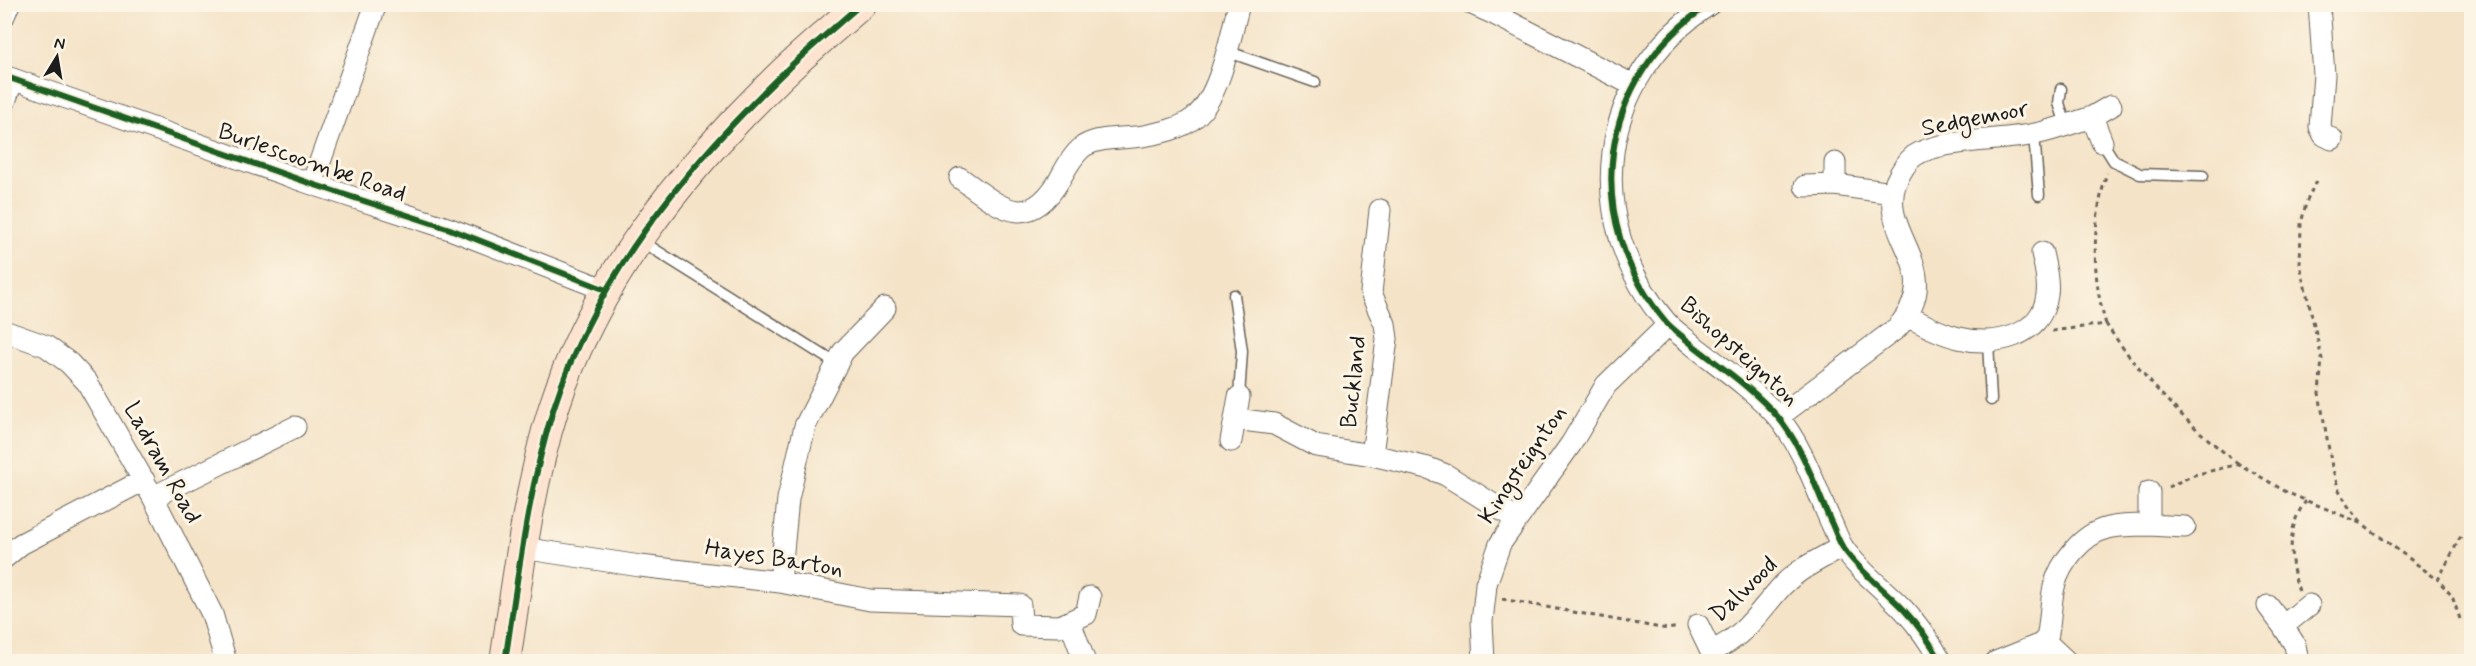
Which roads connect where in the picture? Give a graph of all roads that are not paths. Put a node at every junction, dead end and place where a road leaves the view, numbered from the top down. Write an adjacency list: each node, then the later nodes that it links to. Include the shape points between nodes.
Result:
1 (9, 4): 8 (street)
2 (376, 4): 24 (street)
3 (861, 4): 30 (street, via 717,139)
4 (1239, 4): 9 (street)
5 (1472, 4): 12 (street)
6 (1710, 4): 12 (street, Bishopsteignton, via 1679,27)
7 (2319, 4): 19 (street, via 2324,75 2320,128)
8 (4, 16)
9 (1226, 51): 11 (lane); 23 (street, via 1211,99 1194,118 1172,130 1098,141 1084,147 1071,159 1053,191 1038,207 1019,211 1001,208)
10 (9, 77): 14 (street); 24 (street, Burlescoombe Road)
11 (1316, 82)
12 (1633, 85): 36 (street, Bishopsteignton, via 1614,140 1610,189 1613,214 1628,264)
13 (2061, 89): 17 (lane)
14 (4, 104)
15 (2111, 106): 16 (street, Sedgemoor)
16 (2092, 117): 17 (street, Sedgemoor); 20 (street)
17 (2066, 125): 18 (street, Sedgemoor)
18 (2034, 134): 27 (street, Sedgemoor, via 1928,150 1902,169); 28 (lane)
19 (2332, 139)
20 (2102, 142): 22 (lane, via 2114,161 2140,174)
21 (1835, 163): 26 (street)
22 (2203, 176)
23 (960, 178)
24 (312, 184): 32 (street, Burlescoombe Road, via 450,229)
25 (1806, 186): 26 (street)
26 (1834, 186): 27 (street)
27 (1893, 193): 35 (street, via 1896,218 1917,278 1914,304)
28 (2039, 195)
29 (1380, 210): 46 (street, Buckland, via 1371,293 1385,324 1387,339)
30 (639, 240): 32 (street); 39 (lane)
31 (2042, 253): 38 (street, via 2048,286 2038,319 2021,333)
32 (606, 290): 53 (street, via 554,407)
33 (1234, 295): 40 (lane, via 1242,351)
34 (885, 308): 39 (street, via 843,352)
35 (1908, 316): 38 (street, via 1959,338); 42 (street)
36 (1668, 325): 42 (street, Bishopsteignton); 49 (street, Kingsteignton, via 1606,385 1571,444)
37 (4, 331): 47 (street, Ladram Road, via 46,346 87,382)
38 (1988, 341): 41 (lane)
39 (837, 364): 55 (street, via 805,426 788,499)
40 (1239, 397): 43 (street)
41 (1991, 400)
42 (1778, 417): 52 (street, Bishopsteignton, via 1799,450)
43 (1235, 419): 45 (street); 46 (street, Buckland, via 1274,424 1316,446)
44 (295, 426): 47 (street)
45 (1231, 441)
46 (1372, 455): 49 (street, Buckland, via 1446,475)
47 (149, 489): 54 (street, via 21,544); 64 (street, Ladram Road, via 212,614)
48 (2149, 492): 50 (street)
49 (1516, 519): 67 (street, Kingsteignton, via 1500,544 1486,584 1482,621)
50 (2149, 525): 51 (street); 62 (street, via 2106,528 2074,550 2054,586 2047,638)
51 (2185, 527)
52 (1842, 547): 63 (street, Dalwood, via 1784,584 1739,636); 68 (street, Bishopsteignton, via 1922,630)
53 (522, 548): 55 (street, Hayes Barton); 65 (street)
54 (4, 558)
55 (780, 582): 59 (street, Hayes Barton, via 870,600 1020,604 1022,625 1060,626)
56 (1089, 597): 59 (street, via 1086,614)
57 (2305, 601): 61 (street)
58 (2268, 606): 61 (street)
59 (1070, 622): 66 (street)
60 (1698, 625): 63 (street, Dalwood)
61 (2283, 626): 71 (street, via 2295,645)
62 (2041, 644): 69 (street); 70 (street, via 2051,647)
63 (1714, 656)
64 (226, 662)
65 (505, 662)
66 (1085, 662)
67 (1484, 662)
68 (1941, 662)
69 (1996, 662)
70 (2067, 662)
71 (2298, 662)

